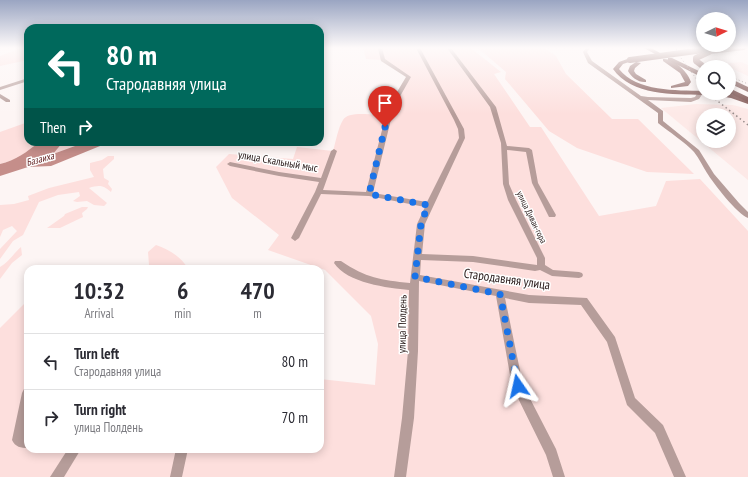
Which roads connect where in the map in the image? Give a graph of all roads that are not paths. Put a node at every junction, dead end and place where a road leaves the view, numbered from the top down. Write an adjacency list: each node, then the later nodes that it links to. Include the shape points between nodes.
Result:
1 (399, 70): 27 (street, via 409,77 391,107)
2 (430, 70): 28 (street, улица Полдень, via 457,120 462,138)
3 (466, 70): 22 (street, улица Диван-гора, via 493,107)
4 (602, 70): 17 (street)
5 (617, 70): 13 (main road, bridge, via 618,74 634,83 662,90)
6 (631, 70): 7 (main road, bridge, via 633,75 641,80 662,86 686,85 688,78)
7 (681, 70)
8 (24, 80): 11 (street)
9 (736, 84): 12 (main road)
10 (736, 88): 15 (highway)
11 (0, 89)
12 (748, 90)
13 (696, 93)
14 (736, 94): 21 (highway)
15 (748, 94)
16 (0, 96): 20 (street)
17 (639, 97): 19 (street, via 655,100); 30 (street, via 661,112 660,122 696,151 726,194)
18 (736, 97): 21 (main road)
19 (696, 98)
20 (8, 101)
21 (748, 101)
22 (504, 148): 29 (street, via 529,150 535,183); 34 (street, улица Диван-гора, via 506,184 541,258)
23 (334, 151): 25 (street, улица Скальный мыс)
24 (230, 164): 25 (street, улица Скальный мыс)
25 (322, 180): 26 (street, улица Скальный мыс)
26 (319, 192): 27 (street); 31 (street, улица Скальный мыс)
27 (369, 194): 28 (street)
28 (428, 205): 32 (street, улица Полдень, via 421,224)
29 (552, 215)
30 (748, 216)
31 (295, 238)
32 (416, 257): 34 (street); 36 (street, улица Полдень)
33 (338, 263): 36 (street, Стародавняя улица, via 354,275 372,282)
34 (541, 267): 35 (street, via 552,273)
35 (578, 275)
36 (414, 282): 37 (street, Стародавняя улица); 44 (street, улица Полдень, via 408,418)
37 (500, 294): 45 (street, via 518,386 552,453); 46 (street, Стародавняя улица, via 529,299 584,301 611,340 631,401 659,429)
38 (24, 412): 39 (street, via 18,440)
39 (24, 442)
40 (72, 453): 42 (street)
41 (181, 453): 43 (street)
42 (56, 477)
43 (176, 477)
44 (400, 477)
45 (559, 477)
46 (680, 477)

